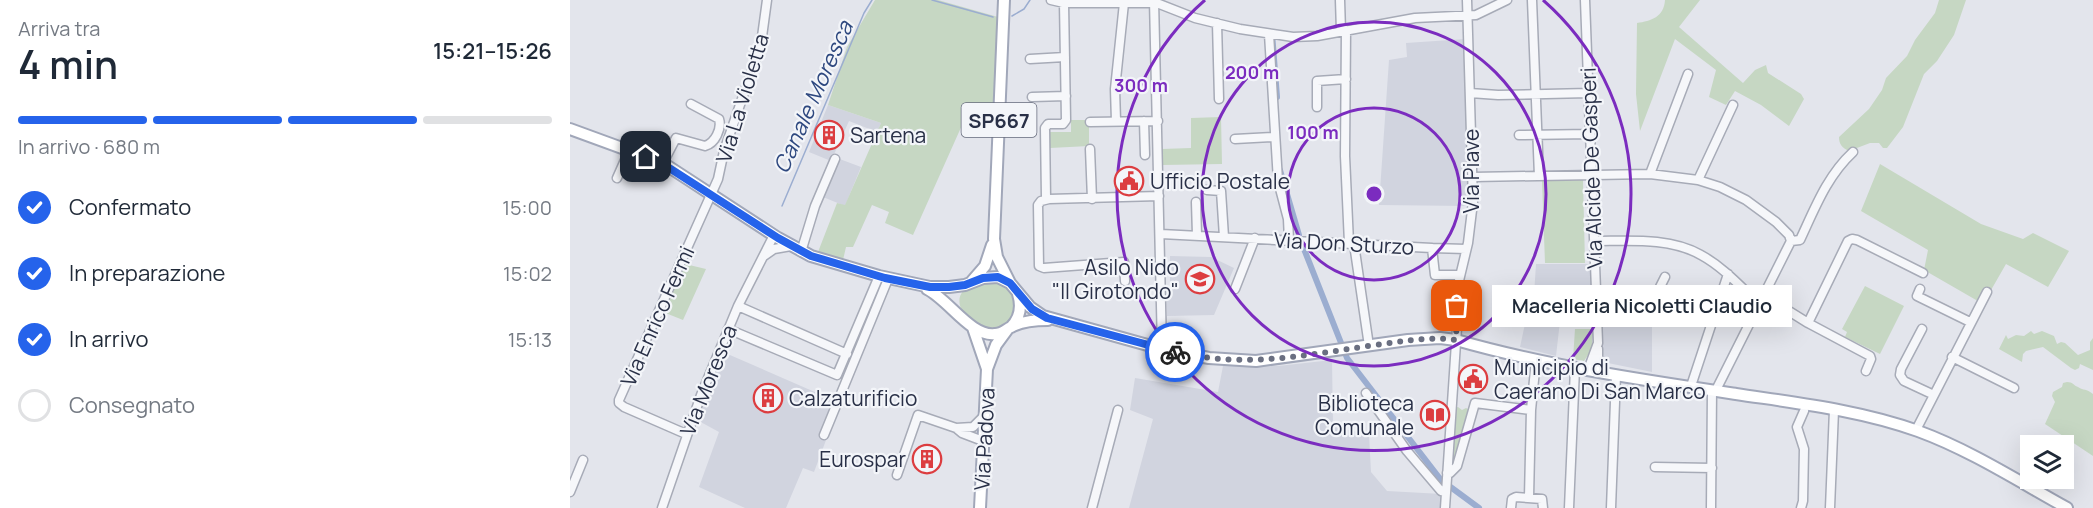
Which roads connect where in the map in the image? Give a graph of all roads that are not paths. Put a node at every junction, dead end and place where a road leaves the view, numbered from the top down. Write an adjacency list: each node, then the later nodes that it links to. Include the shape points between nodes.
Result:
1 (767, 0): 52 (street, Via La Violetta, via 761,44)
2 (1004, 0): 62 (main road, SP667)
3 (1051, 0): 10 (street)
4 (1340, 0): 14 (street)
5 (1467, 0): 12 (street, Via Piave)
6 (1507, 0): 12 (street)
7 (1532, 0): 22 (street)
8 (1586, 0): 21 (street, Via Alcide De Gasperi)
9 (1152, 1): 11 (street); 13 (street); 30 (street)
10 (1064, 3): 11 (street); 16 (street)
11 (1124, 3): 32 (street, via 1115,89)
12 (1468, 16): 14 (street, via 1415,18); 20 (street, Via Piave)
13 (1217, 23): 15 (street); 25 (street)
14 (1343, 30): 15 (street, via 1317,36); 19 (street)
15 (1269, 34): 37 (street)
16 (1065, 57): 17 (street); 23 (street)
17 (1030, 59)
18 (1688, 74): 45 (street)
19 (1346, 80): 28 (street, via 1317,81); 66 (street, via 1345,156)
20 (1470, 93): 22 (street); 48 (street, Via Piave)
21 (1589, 93): 22 (street); 34 (street, Via Alcide De Gasperi)
22 (1537, 95): 36 (street)
23 (1066, 96): 24 (street); 55 (street, via 1065,122 1048,124 1044,130)
24 (1032, 97)
25 (1219, 99)
26 (691, 104): 44 (street, via 719,119 715,138 705,146 676,138)
27 (1733, 105): 50 (street)
28 (1317, 107)
29 (1144, 121): 30 (street); 32 (street); 42 (street)
30 (1158, 121): 53 (street)
31 (1090, 122): 32 (street)
32 (1116, 122)
33 (570, 129): 40 (main road)
34 (1590, 134): 36 (street); 46 (street, Via Alcide De Gasperi)
35 (1518, 135): 36 (street)
36 (1538, 135): 47 (street)
37 (1274, 137): 38 (street); 63 (street)
38 (1235, 139)
39 (1090, 148): 54 (street)
40 (630, 151): 44 (main road); 49 (street)
41 (1853, 152): 61 (street, via 1834,172 1800,240)
42 (1145, 155)
43 (835, 159): 68 (street)
44 (663, 164): 52 (main road)
45 (1650, 174): 46 (street); 50 (street)
46 (1592, 175): 47 (street); 65 (street, Via Alcide De Gasperi)
47 (1539, 176): 48 (street)
48 (1473, 177): 69 (street, Via Piave)
49 (617, 178)
50 (1698, 180): 61 (street, via 1734,193 1776,222)
51 (1206, 190): 59 (street, via 1221,191)
52 (711, 194): 64 (main road); 119 (street, Via Enrico Fermi, via 619,400 624,407)
53 (1159, 196): 54 (street); 57 (street)
54 (1092, 198): 55 (street)
55 (1049, 200): 76 (street, via 1038,205 1039,266 1124,262)
56 (1196, 202): 58 (street)
57 (1161, 234): 58 (street, Via Don Sturzo); 97 (street)
58 (1197, 235): 59 (street, Via Don Sturzo)
59 (1224, 237): 60 (street, Via Don Sturzo)
60 (1255, 238): 63 (street, Via Don Sturzo); 81 (street, Via Don Sturzo)
61 (1790, 238): 85 (street)
62 (994, 239): 77 (main road, SP667, via 986,266); 78 (main road, SP667, via 997,257)
63 (1289, 240): 66 (street, Via Don Sturzo)
64 (775, 241): 68 (main road); 70 (street, Via Moresca); 70 (street)
65 (1594, 241): 72 (street, via 1677,246 1701,255); 84 (street, Via Alcide De Gasperi)
66 (1352, 243): 67 (street, Via Don Sturzo); 96 (street)
67 (1432, 248): 69 (street, Via Don Sturzo); 73 (street, via 1435,275)
68 (796, 249): 74 (main road)
69 (1466, 249): 73 (street, Via Piave)
70 (763, 256): 86 (street, Via Moresca)
71 (1923, 273): 90 (street, via 1852,239)
72 (1728, 274): 85 (street); 106 (street)
73 (1460, 275): 95 (street, Via Piave)
74 (884, 277): 79 (main road); 98 (street); 120 (street)
75 (1665, 277): 84 (street, via 1652,295)
76 (1125, 281)
77 (968, 283): 78 (main road, via 993,276); 79 (main road); 87 (main road, via 959,289 956,299)
78 (1010, 283): 83 (main road)
79 (918, 285): 87 (main road, via 938,295)
80 (1920, 288): 89 (street, via 1917,296)
81 (1235, 289)
82 (1987, 292): 89 (street)
83 (1018, 294): 88 (main road, via 1035,311); 93 (main road, via 1020,311)
84 (1596, 296): 103 (street, Via Alcide De Gasperi, via 1598,343)
85 (1761, 299): 90 (street); 108 (street)
86 (738, 306): 92 (street, Via Moresca); 98 (street)
87 (960, 315): 91 (main road)
88 (1054, 320): 93 (main road); 97 (main road)
89 (1970, 322): 99 (street)
90 (1808, 323): 104 (street, via 1870,356)
91 (973, 328): 93 (main road, via 989,334); 102 (main road, Via Padova)
92 (728, 329): 98 (street, via 837,375); 119 (street, Via Moresca)
93 (1009, 329): 102 (main road, Via Padova, via 996,345)
94 (1922, 329): 110 (street, via 1900,375 1904,381)
95 (1456, 340): 96 (main road, via 1426,338); 100 (main road); 125 (street, Via Piave)
96 (1369, 346): 97 (main road, via 1245,361)
97 (1162, 349)
98 (847, 354)
99 (1952, 357): 107 (street); 110 (street)
100 (1536, 360): 101 (main road); 113 (street)
101 (1575, 368): 103 (main road); 136 (street)
102 (987, 369): 115 (main road, Via Padova)
103 (1593, 371): 105 (main road)
104 (1866, 371)
105 (1616, 375): 106 (main road); 137 (street)
106 (1691, 386): 108 (main road)
107 (2014, 388)
108 (1714, 390): 111 (main road); 124 (street)
109 (1366, 393): 127 (street, via 1441,491)
110 (1935, 395): 118 (street)
111 (1802, 407): 114 (main road); 139 (street, via 1797,427 1804,449)
112 (1118, 410): 132 (street)
113 (1531, 410): 125 (street, via 1475,404 1457,466); 129 (street)
114 (1834, 410): 118 (main road); 140 (street)
115 (985, 415): 116 (street); 121 (main road, Via Padova)
116 (973, 427): 117 (street); 121 (street)
117 (956, 428): 121 (street); 126 (street, via 918,415)
118 (1916, 430): 141 (main road)
119 (686, 434): 130 (street, Via Moresca)
120 (824, 435)
121 (983, 438): 131 (main road, Via Padova)
122 (583, 460): 128 (street)
123 (1655, 467): 124 (street)
124 (1712, 468): 138 (street)
125 (1447, 474): 127 (street, Via Piave)
126 (897, 475)
127 (1446, 488): 133 (street, Via Piave)
128 (570, 492)
129 (1529, 497): 134 (street, via 1512,499); 135 (street, via 1542,499)
130 (662, 508)
131 (980, 508)
132 (1092, 508)
133 (1445, 508)
134 (1511, 508)
135 (1543, 508)
136 (1569, 508)
137 (1611, 508)
138 (1712, 508)
139 (1801, 508)
140 (1830, 508)
141 (2067, 508)

